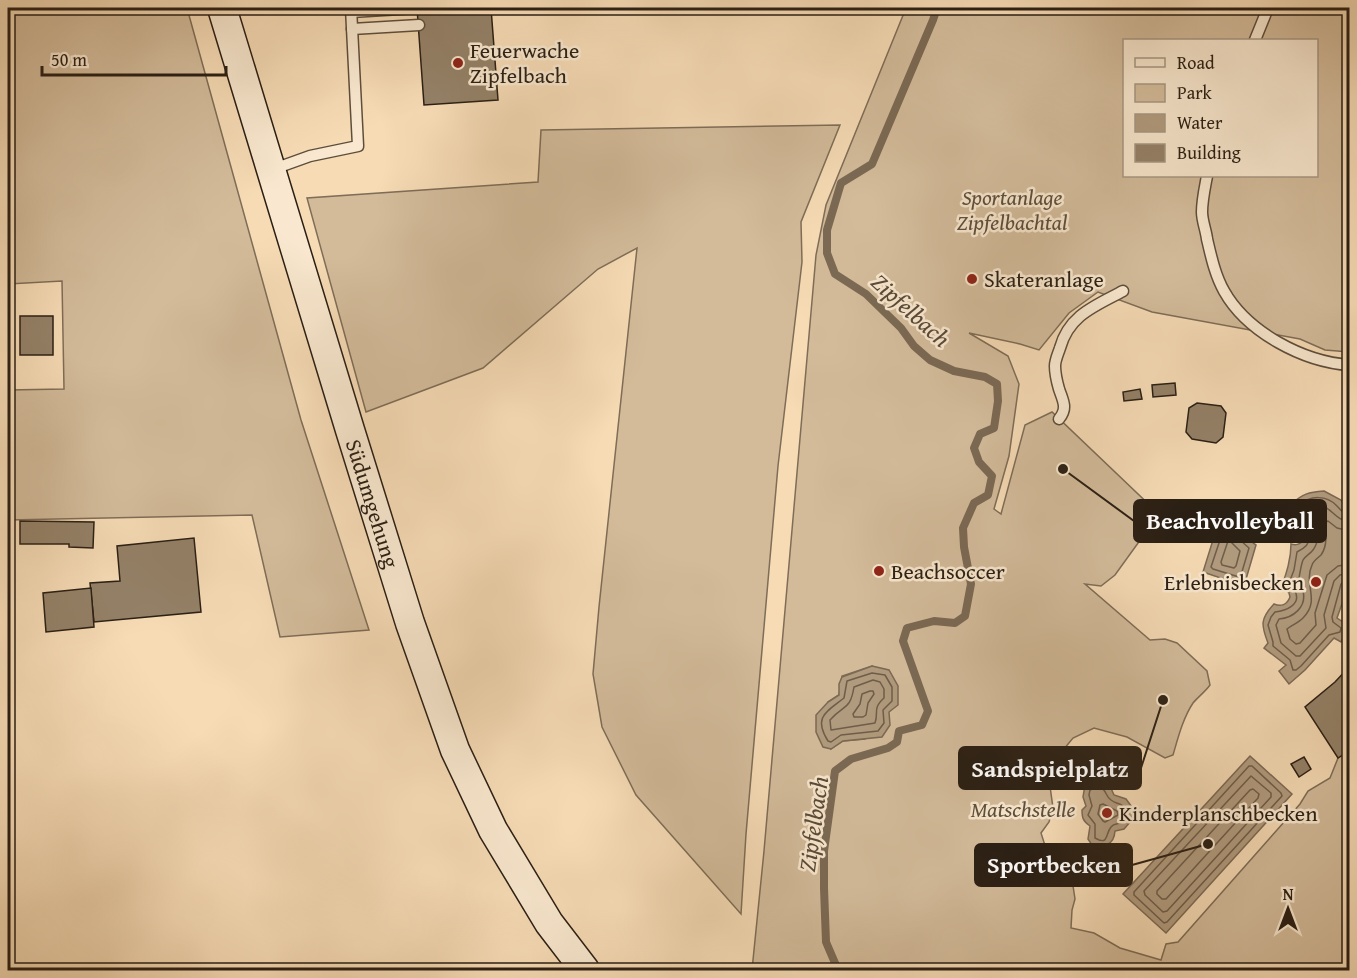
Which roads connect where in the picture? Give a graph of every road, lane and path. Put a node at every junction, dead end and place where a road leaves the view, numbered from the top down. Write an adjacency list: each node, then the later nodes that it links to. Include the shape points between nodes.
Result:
1 (222, 8): 8 (main road, Südumgehung)
2 (417, 8): 4 (lane)
3 (1268, 8): 7 (lane)
4 (351, 10): 6 (lane)
5 (419, 25): 6 (lane)
6 (352, 29): 8 (lane, via 358,146)
7 (1255, 39)
8 (270, 170): 13 (main road, Südumgehung, via 410,623 455,750 494,830 549,923)
9 (1207, 177): 11 (lane, via 1202,213 1224,292 1258,329 1281,344 1308,356)
10 (1123, 291): 12 (lane, via 1092,307 1070,325 1062,340 1055,366 1065,407)
11 (1350, 365)
12 (1059, 419)
13 (585, 970)

